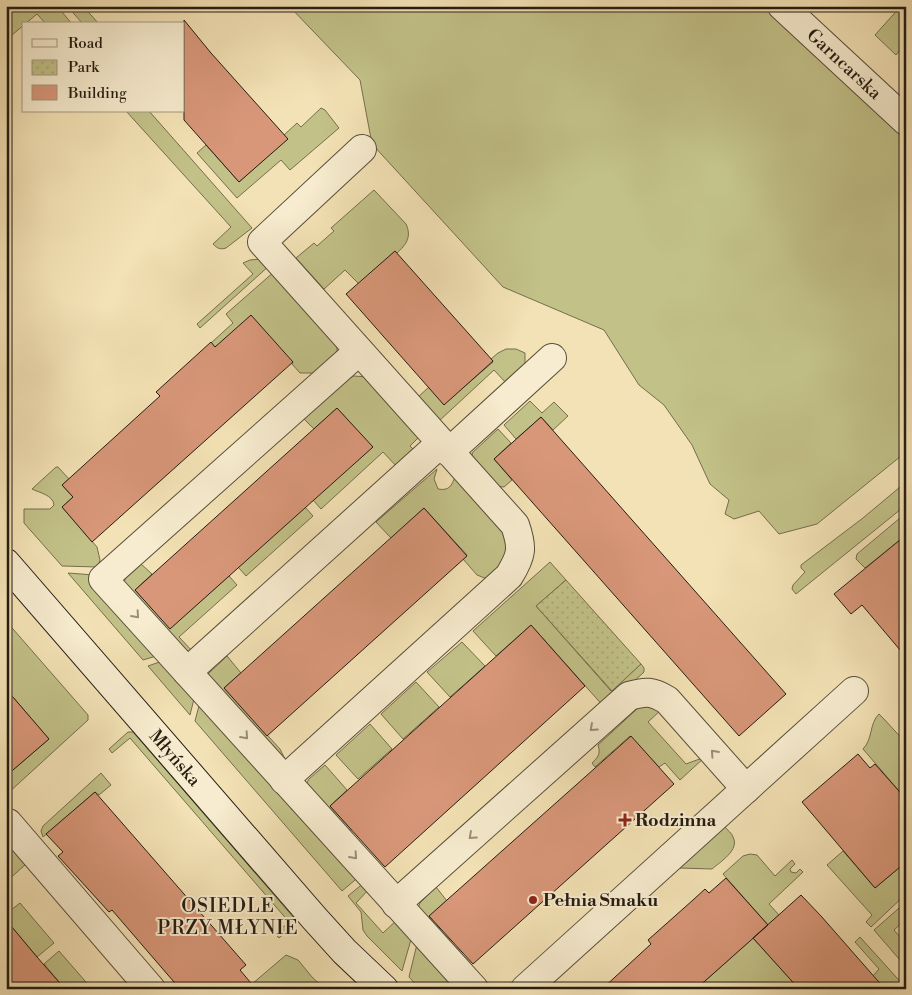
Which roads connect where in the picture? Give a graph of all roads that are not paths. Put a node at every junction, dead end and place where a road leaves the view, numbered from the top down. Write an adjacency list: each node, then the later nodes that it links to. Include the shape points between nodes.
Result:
1 (782, 6): 2 (street, Garncarska)
2 (906, 121)
3 (362, 149): 4 (street, via 262,242)
4 (359, 351): 6 (street); 8 (street, one-way to 8, via 103,579)
5 (552, 358): 6 (street)
6 (445, 447): 8 (street); 10 (street, via 515,525 520,541 518,561 509,576)
7 (6, 563): 14 (street, Młyńska)
8 (187, 672): 10 (street, one-way to 10)
9 (854, 691): 11 (street)
10 (284, 780): 13 (street, one-way to 13)
11 (746, 789): 13 (street, one-way to 13, via 667,700 655,693 630,696); 19 (street)
12 (8, 823): 15 (street)
13 (396, 904): 18 (street)
14 (344, 951): 16 (street, Młyńska); 17 (street, Młyńska)
15 (152, 989)
16 (360, 989)
17 (384, 989)
18 (474, 989)
19 (525, 989)

